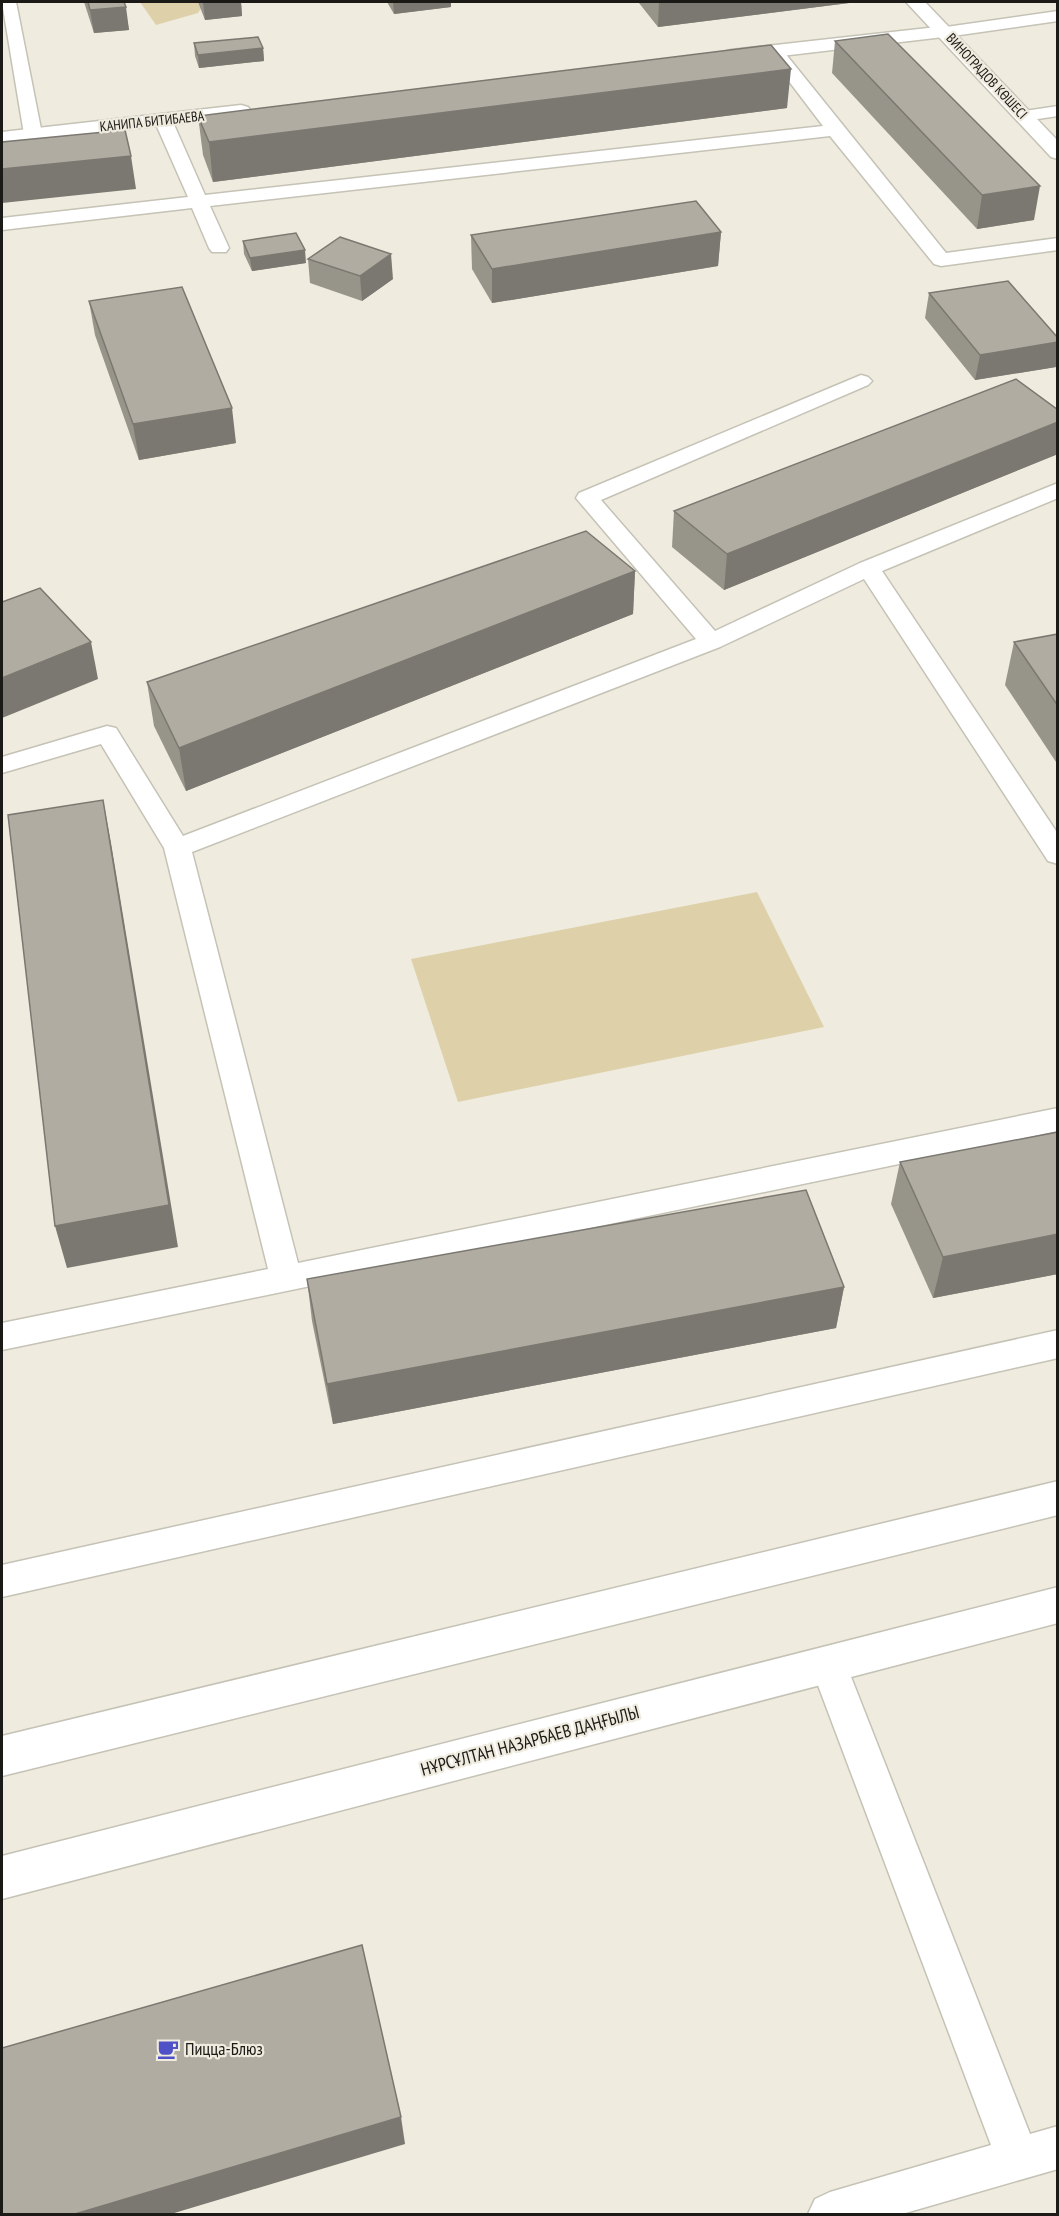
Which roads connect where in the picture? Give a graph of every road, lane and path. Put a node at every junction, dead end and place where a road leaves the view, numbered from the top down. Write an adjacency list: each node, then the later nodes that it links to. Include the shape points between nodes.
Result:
1 (8, 2): 12 (lane)
2 (915, 2): 4 (main road, ВИНОГРАДОВ КӨШЕСІ)
3 (1058, 16): 4 (lane)
4 (946, 32): 5 (main road); 9 (main road, ВИНОГРАДОВ КӨШЕСІ)
5 (774, 51): 6 (main road); 11 (lane)
6 (715, 58)
7 (257, 109): 10 (main road, КАНИПА БИТИБАЕВА)
8 (1058, 111): 9 (lane)
9 (1024, 116): 14 (main road, ВИНОГРАДОВ КӨШЕСІ)
10 (163, 120): 12 (main road, КАНИПА БИТИБАЕВА); 15 (lane)
11 (835, 130): 15 (lane); 17 (lane, via 941,260)
12 (33, 134): 13 (main road, КАНИПА БИТИБАЕВА)
13 (2, 138)
14 (1058, 153)
15 (198, 201): 16 (lane); 18 (lane)
16 (2, 224)
17 (1058, 244)
18 (219, 248)
19 (861, 381): 22 (lane, via 587,498)
20 (1058, 490): 21 (lane)
21 (868, 568): 22 (lane); 25 (lane)
22 (711, 642): 24 (lane)
23 (2, 765): 24 (lane, via 107,734)
24 (177, 848): 27 (lane)
25 (1058, 855)
26 (1058, 1119): 27 (lane)
27 (285, 1279): 28 (lane)
28 (2, 1337)
29 (1058, 1344): 31 (lane)
30 (1058, 1498): 34 (main road)
31 (2, 1581)
32 (1058, 1605): 33 (main road, НҰРСҰЛТАН НАЗАРБАЕВ ДАҢҒЫЛЫ)
33 (828, 1664): 35 (main road, НҰРСҰЛТАН НАЗАРБАЕВ ДАҢҒЫЛЫ); 37 (lane)
34 (2, 1755)
35 (2, 1878)
36 (1058, 2147): 37 (lane)
37 (1018, 2159): 38 (lane)
38 (830, 2214)

